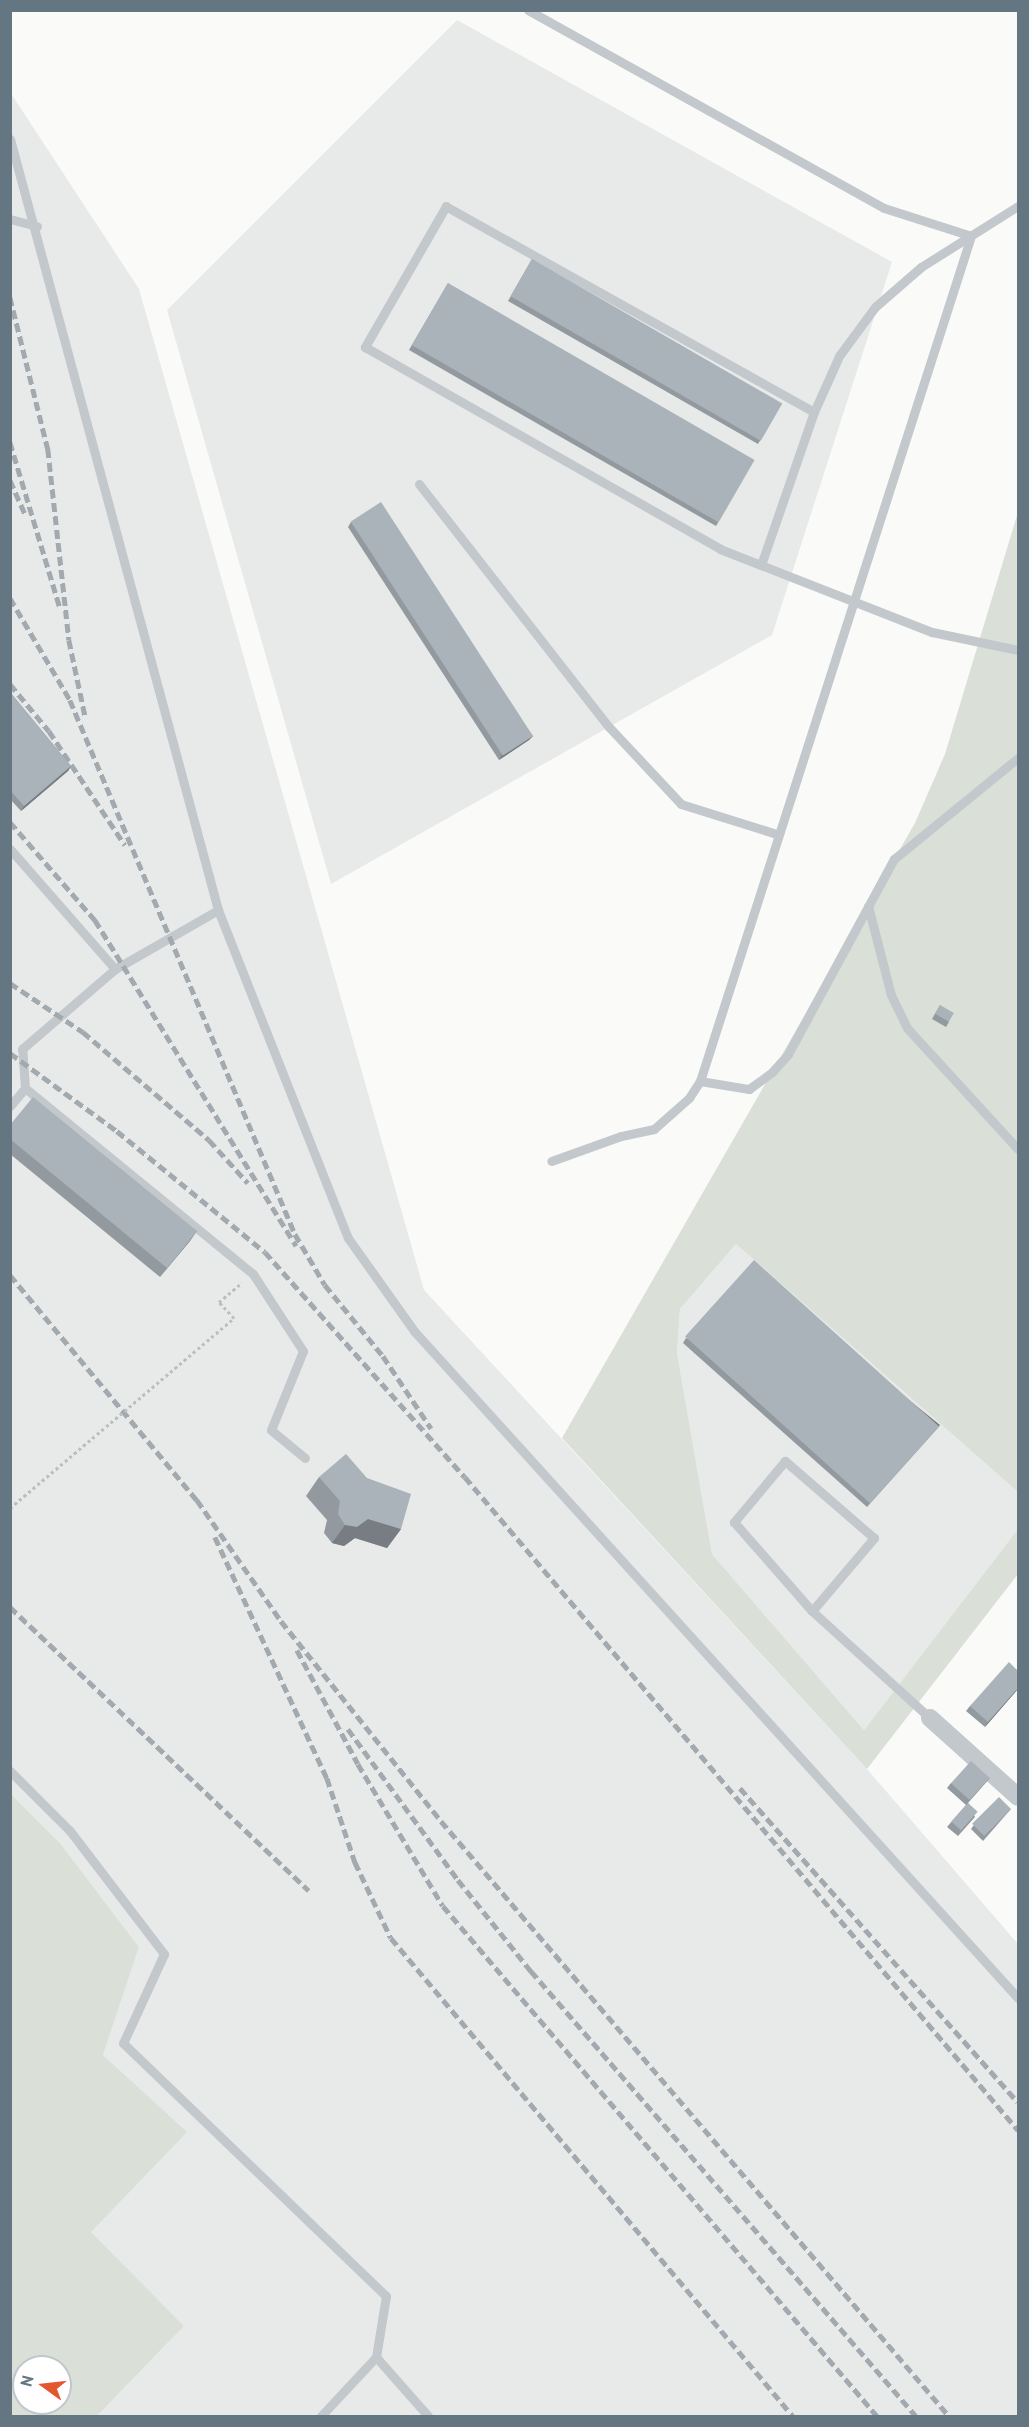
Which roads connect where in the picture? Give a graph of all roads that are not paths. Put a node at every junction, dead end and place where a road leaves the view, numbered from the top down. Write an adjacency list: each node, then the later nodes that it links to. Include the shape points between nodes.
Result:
1 (528, 10): 6 (lane, via 884,208)
2 (10, 139): 5 (lane)
3 (1018, 206): 6 (lane)
4 (10, 219): 5 (lane)
5 (37, 226): 16 (lane)
6 (971, 236): 7 (lane, via 921,267 875,307 839,356); 10 (lane)
7 (814, 412): 9 (lane); 9 (lane, via 446,206 365,347 720,549)
8 (419, 484): 13 (lane, via 609,727 681,804)
9 (762, 562): 10 (lane)
10 (853, 600): 11 (lane, via 932,632); 13 (lane)
11 (1018, 650)
12 (1018, 758): 15 (lane, via 894,859)
13 (777, 834): 18 (lane)
14 (10, 849): 17 (lane)
15 (868, 906): 18 (lane, via 788,1054 772,1072 749,1089); 21 (lane, via 891,995 907,1028)
16 (218, 910): 17 (lane); 28 (lane, via 348,1238 414,1331)
17 (115, 969): 19 (lane, via 22,1049)
18 (700, 1081): 22 (lane, via 689,1098 654,1129 621,1136)
19 (25, 1088): 20 (lane); 23 (lane, via 253,1274 303,1351 271,1430)
20 (10, 1106)
21 (1018, 1149)
22 (551, 1161)
23 (304, 1458)
24 (812, 1611): 24 (lane, via 874,1538 785,1461 734,1521); 25 (lane)
25 (930, 1718): 27 (street)
26 (10, 1771): 29 (lane, via 70,1831 164,1954 123,2043 386,2296)
27 (1018, 1797)
28 (1018, 1998)
29 (376, 2356): 30 (lane); 31 (lane)
30 (321, 2416)
31 (428, 2416)

